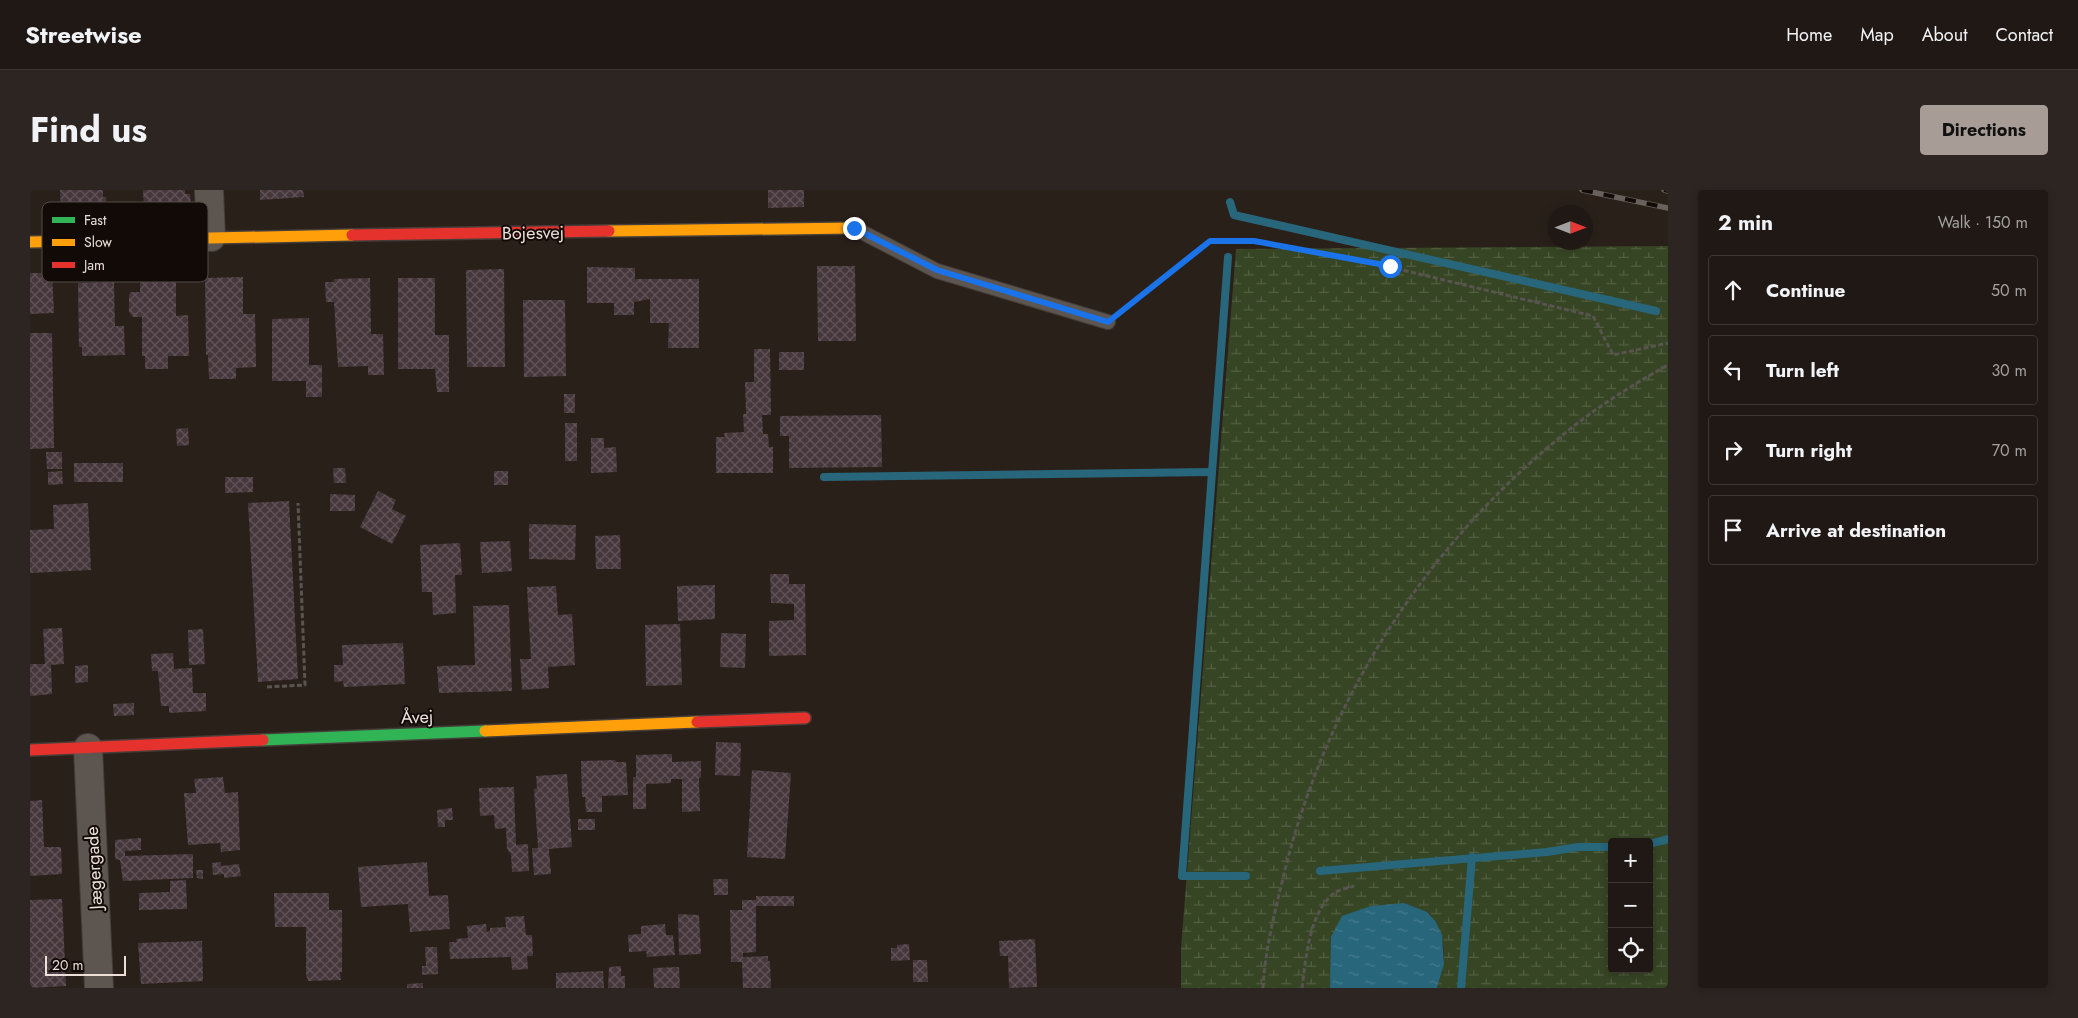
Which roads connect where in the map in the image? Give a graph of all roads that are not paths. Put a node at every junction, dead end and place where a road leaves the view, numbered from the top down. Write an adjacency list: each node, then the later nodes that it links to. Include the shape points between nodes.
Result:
1 (209, 190): 4 (street)
2 (854, 228): 4 (street, Bojesvej); 5 (lane, via 937,270)
3 (208, 237): 4 (street, Bojesvej)
4 (211, 237)
5 (1108, 322)
6 (804, 718): 7 (street, Åvej)
7 (88, 748): 8 (street, Åvej); 9 (street, Jægergade)
8 (30, 750)
9 (99, 988)

